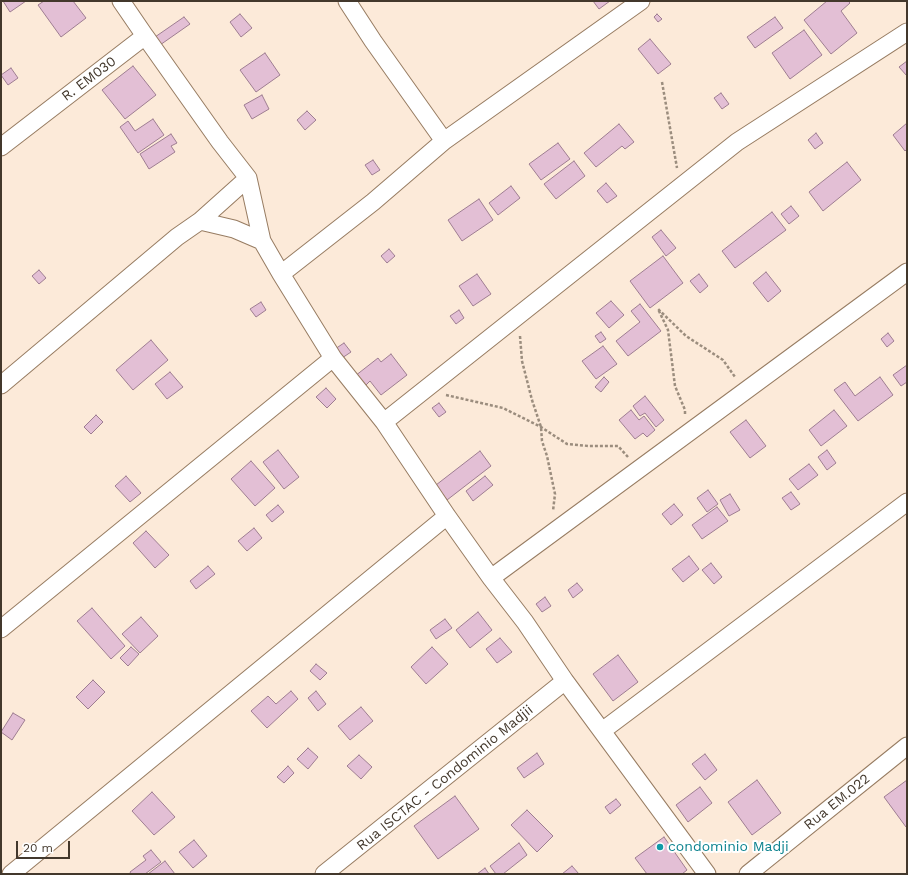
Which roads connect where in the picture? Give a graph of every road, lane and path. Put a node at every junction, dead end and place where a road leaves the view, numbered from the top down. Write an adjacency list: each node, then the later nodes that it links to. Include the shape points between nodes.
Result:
1 (121, 1): 5 (street)
2 (348, 1): 7 (street, via 373,41)
3 (641, 1): 7 (street)
4 (907, 32): 15 (street, via 737,142)
5 (144, 36): 8 (street, R. EM030); 10 (street)
6 (662, 82): 9 (path)
7 (444, 141): 14 (street, via 373,202)
8 (1, 147)
9 (678, 170)
10 (248, 178): 11 (street); 12 (street)
11 (200, 221): 12 (street); 17 (street, via 177,237)
12 (262, 241): 14 (street)
13 (907, 272): 19 (street)
14 (281, 274): 16 (street)
15 (519, 315): 18 (street); 21 (path, via 522,361)
16 (333, 358): 20 (street); 28 (street)
17 (1, 385)
18 (426, 389): 20 (street); 21 (path, via 503,408)
19 (745, 390): 22 (street); 22 (path, via 723,360 686,336 658,309 668,330 675,386 685,410)
20 (384, 422): 25 (street)
21 (541, 427): 23 (path, via 567,444 618,446); 26 (path, via 554,494)
22 (685, 435): 23 (street)
23 (639, 469): 26 (street)
24 (907, 502): 30 (street)
25 (448, 516): 27 (street); 32 (street)
26 (552, 533): 27 (street)
27 (491, 578): 29 (street)
28 (1, 629)
29 (565, 681): 30 (street); 33 (street, Rua ISCTAC - Condominio Madjii)
30 (602, 731): 34 (street)
31 (907, 746): 35 (street, Rua EM.022)
32 (11, 874)
33 (324, 874)
34 (707, 874)
35 (748, 874)

